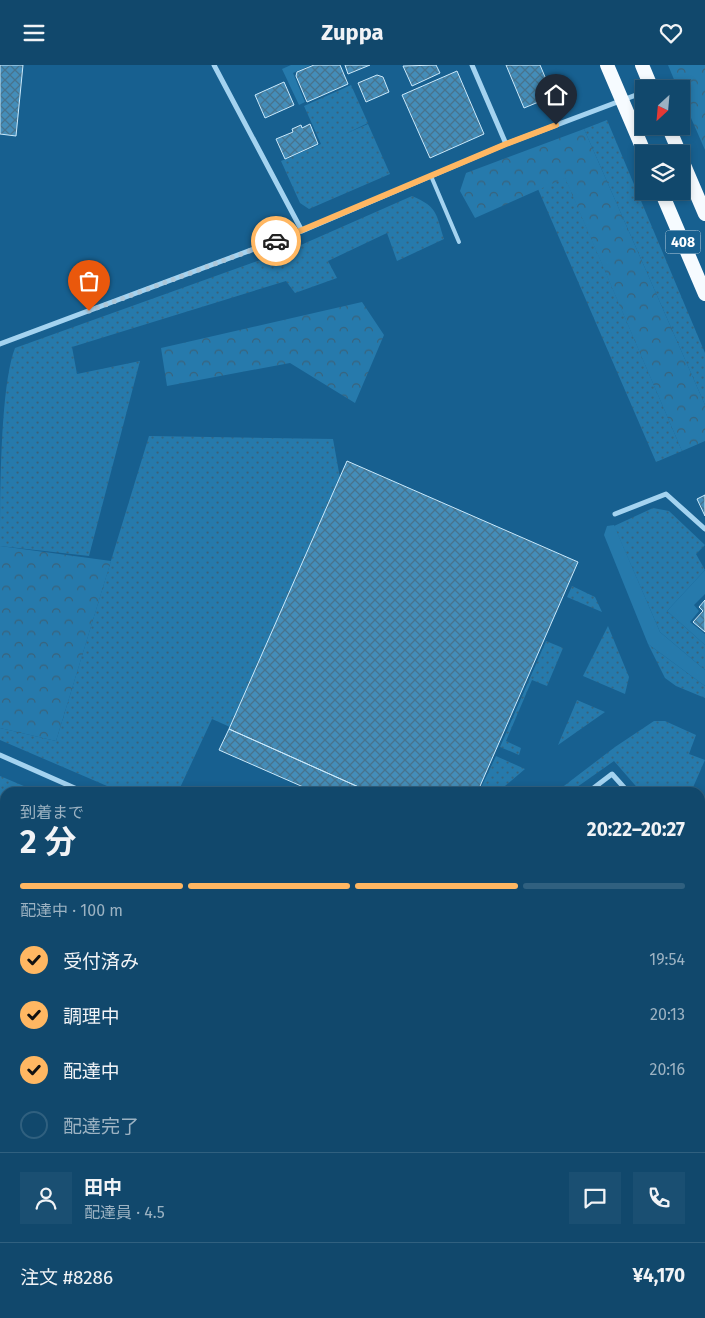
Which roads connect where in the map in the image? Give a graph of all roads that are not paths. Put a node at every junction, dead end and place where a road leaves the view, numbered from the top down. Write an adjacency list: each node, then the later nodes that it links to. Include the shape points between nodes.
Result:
1 (214, 65): 14 (street)
2 (472, 65): 8 (street)
3 (607, 65): 7 (highway)
4 (642, 65): 5 (highway)
5 (648, 80)
6 (635, 96): 7 (street)
7 (622, 101): 8 (street); 9 (highway)
8 (506, 144): 10 (street)
9 (641, 145)
10 (431, 176): 14 (street); 15 (lane)
11 (690, 179): 13 (highway, 408)
12 (665, 200): 16 (highway, 408)
13 (705, 214)
14 (302, 231): 17 (street)
15 (458, 242)
16 (705, 293)
17 (0, 344)
18 (615, 514): 19 (street, via 666,494)
19 (705, 529)
20 (0, 755): 21 (street)
21 (72, 787)
22 (595, 787): 23 (street, via 612,774)
23 (624, 787)

